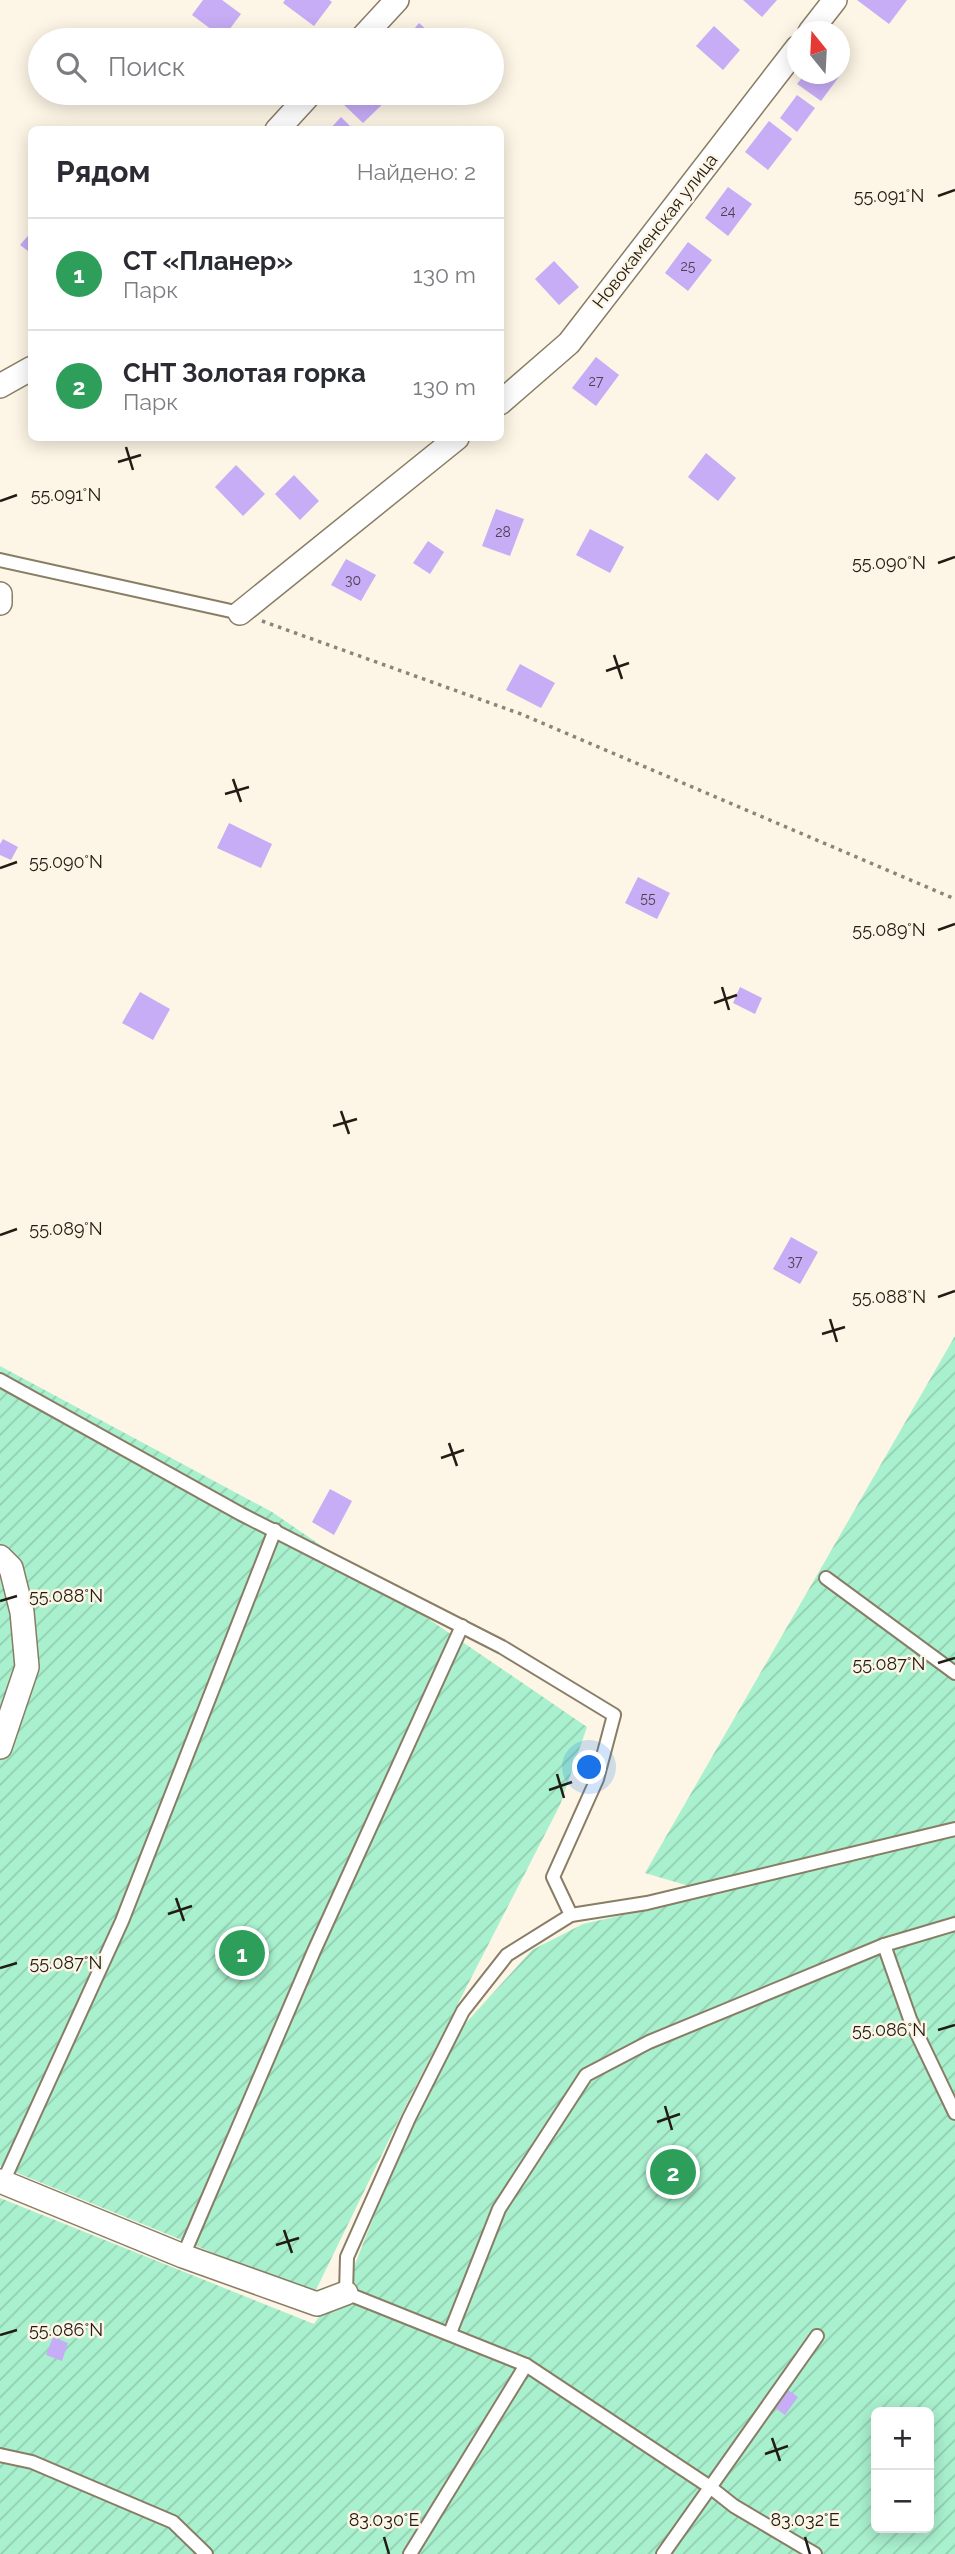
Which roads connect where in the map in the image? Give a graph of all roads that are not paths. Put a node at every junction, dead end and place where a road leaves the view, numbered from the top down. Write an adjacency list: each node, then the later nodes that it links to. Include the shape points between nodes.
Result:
1 (397, 0): 4 (street)
2 (835, 0): 3 (street)
3 (819, 21)
4 (371, 28)
5 (787, 61): 10 (street, Новокаменская улица, via 569,343)
6 (300, 105): 7 (street)
7 (281, 126)
8 (28, 370): 9 (street)
9 (0, 386)
10 (504, 399)
11 (453, 441): 15 (street)
12 (0, 560): 15 (lane)
13 (0, 594): 14 (street)
14 (0, 603)
15 (240, 613)
16 (0, 1380): 17 (lane)
17 (275, 1531): 20 (lane); 28 (lane, via 122,1921)
18 (0, 1557): 22 (street, via 11,1568 22,1612 27,1667)
19 (826, 1578): 21 (lane)
20 (462, 1626): 24 (lane, via 614,1715 597,1779 553,1877); 29 (lane, via 314,1951)
21 (955, 1672)
22 (0, 1747)
23 (955, 1829): 24 (lane, via 647,1903)
24 (571, 1916): 30 (lane, via 507,1955 463,2011 347,2257)
25 (955, 1924): 26 (lane)
26 (884, 1945): 27 (lane, via 910,2019); 31 (lane, via 649,2042 586,2075 499,2208)
27 (955, 2113)
28 (2, 2181): 29 (street)
29 (183, 2256): 30 (street, via 317,2304)
30 (346, 2293): 31 (lane)
31 (450, 2333): 33 (lane)
32 (817, 2336): 35 (lane)
33 (526, 2365): 35 (lane); 37 (lane)
34 (0, 2455): 36 (lane, via 32,2462 173,2522)
35 (710, 2487): 38 (lane); 39 (lane)
36 (206, 2554)
37 (410, 2554)
38 (663, 2554)
39 (815, 2554)

